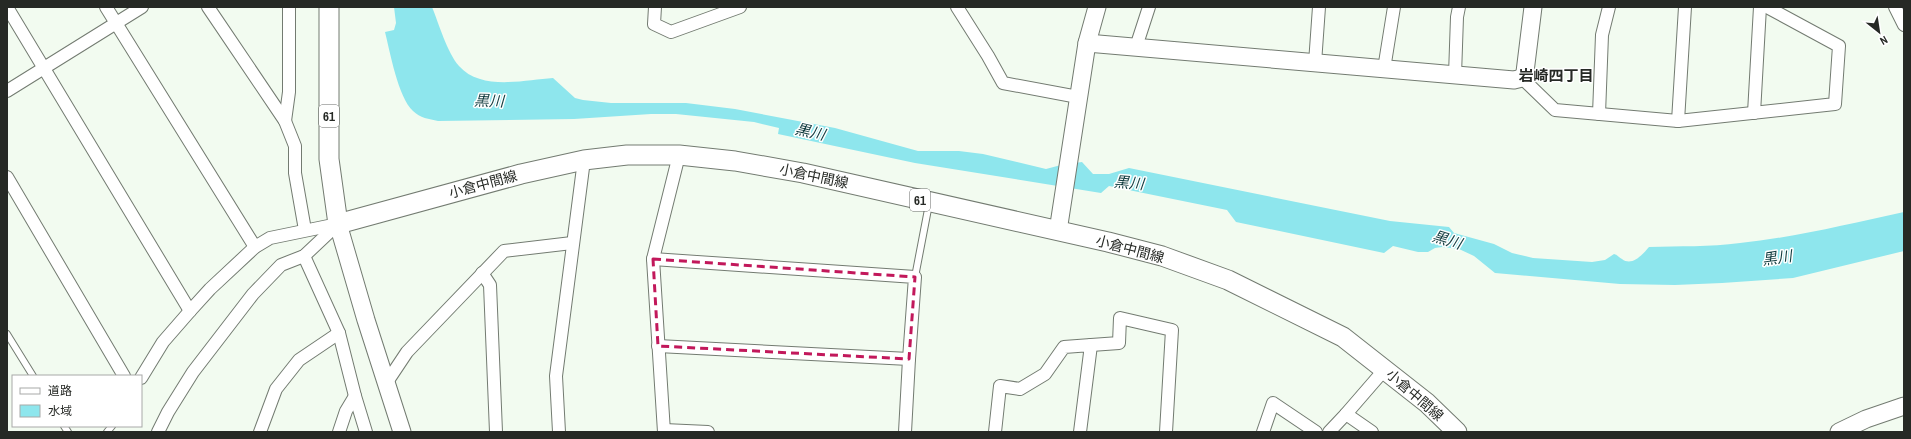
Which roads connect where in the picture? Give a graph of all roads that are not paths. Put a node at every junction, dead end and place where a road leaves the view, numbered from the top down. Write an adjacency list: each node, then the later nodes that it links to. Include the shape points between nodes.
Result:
1 (7, 7): 26 (street)
2 (106, 7): 21 (street)
3 (142, 7): 21 (street)
4 (208, 7): 34 (street)
5 (290, 7): 34 (street, via 290,92)
6 (329, 7): 40 (main road, 61, via 329,159)
7 (655, 7): 8 (street, via 654,24 671,32)
8 (740, 7)
9 (957, 7): 31 (street, via 1002,83)
10 (1097, 7): 23 (street)
11 (1149, 7): 24 (street)
12 (1319, 7): 25 (street)
13 (1394, 7): 27 (street)
14 (1459, 7): 28 (street)
15 (1533, 7): 29 (street, via 1526,72)
16 (1609, 7): 33 (street, via 1602,35)
17 (1685, 7): 35 (street)
18 (1760, 7): 32 (street)
19 (1767, 7): 32 (street, via 1839,46 1835,104)
20 (1895, 7): 22 (street)
21 (116, 23): 26 (street); 44 (street)
22 (1903, 23)
23 (1087, 43): 24 (street); 31 (street)
24 (1136, 47): 25 (street)
25 (1315, 63): 27 (street)
26 (44, 69): 30 (street); 49 (street)
27 (1384, 69): 28 (street)
28 (1455, 75): 29 (street, via 1514,80)
29 (1522, 78): 33 (street, via 1556,110)
30 (7, 92)
31 (1078, 97): 42 (street)
32 (1754, 113): 35 (street)
33 (1599, 114): 35 (street)
34 (285, 121): 41 (street, via 296,146 294,173)
35 (1678, 121)
36 (679, 155): 37 (main road, 小倉中間線 / 61, via 627,155); 39 (main road, 小倉中間線 / 61, via 735,161 803,173); 46 (street)
37 (584, 160): 40 (main road, 小倉中間線 / 61, via 521,174); 43 (street)
38 (7, 177): 57 (street)
39 (930, 202): 42 (main road, 小倉中間線 / 61); 48 (lane)
40 (338, 224): 41 (street); 45 (street); 59 (street)
41 (305, 230): 44 (street, via 270,238)
42 (1058, 231): 55 (main road, 小倉中間線 / 61, via 1154,254 1228,280 1343,337)
43 (572, 243): 47 (street, via 504,251); 70 (street, via 556,376)
44 (255, 247): 49 (street)
45 (304, 256): 50 (street); 64 (street, via 281,265 253,294 194,372)
46 (653, 259): 48 (street); 53 (street)
47 (482, 273): 59 (street, via 407,352); 69 (street, via 490,285)
48 (915, 277): 54 (street)
49 (190, 311): 58 (street, via 163,342)
50 (339, 333): 60 (street); 65 (street, via 299,360 276,389)
51 (7, 334): 56 (lane)
52 (1091, 345): 73 (street, via 1064,346 1045,374 1020,389 1000,386); 74 (street); 75 (street, via 1118,343 1120,318 1172,330)
53 (658, 346): 54 (street); 63 (street)
54 (909, 359): 72 (street)
55 (1385, 369): 62 (street); 80 (main road, 小倉中間線 / 61, via 1427,403)
56 (32, 375)
57 (123, 375)
58 (142, 376)
59 (387, 382): 68 (street)
60 (355, 396): 66 (street, via 346,411); 67 (street)
61 (1904, 406): 81 (street, via 1866,419)
62 (1346, 414): 78 (street); 79 (street)
63 (664, 431): 71 (street)
64 (158, 432)
65 (260, 432)
66 (339, 432)
67 (366, 432)
68 (402, 432)
69 (496, 432)
70 (559, 432)
71 (708, 432)
72 (905, 432)
73 (995, 432)
74 (1080, 432)
75 (1166, 432)
76 (1263, 432): 77 (street, via 1273,403)
77 (1316, 432)
78 (1329, 432)
79 (1372, 432)
80 (1457, 432)
81 (1840, 432)

